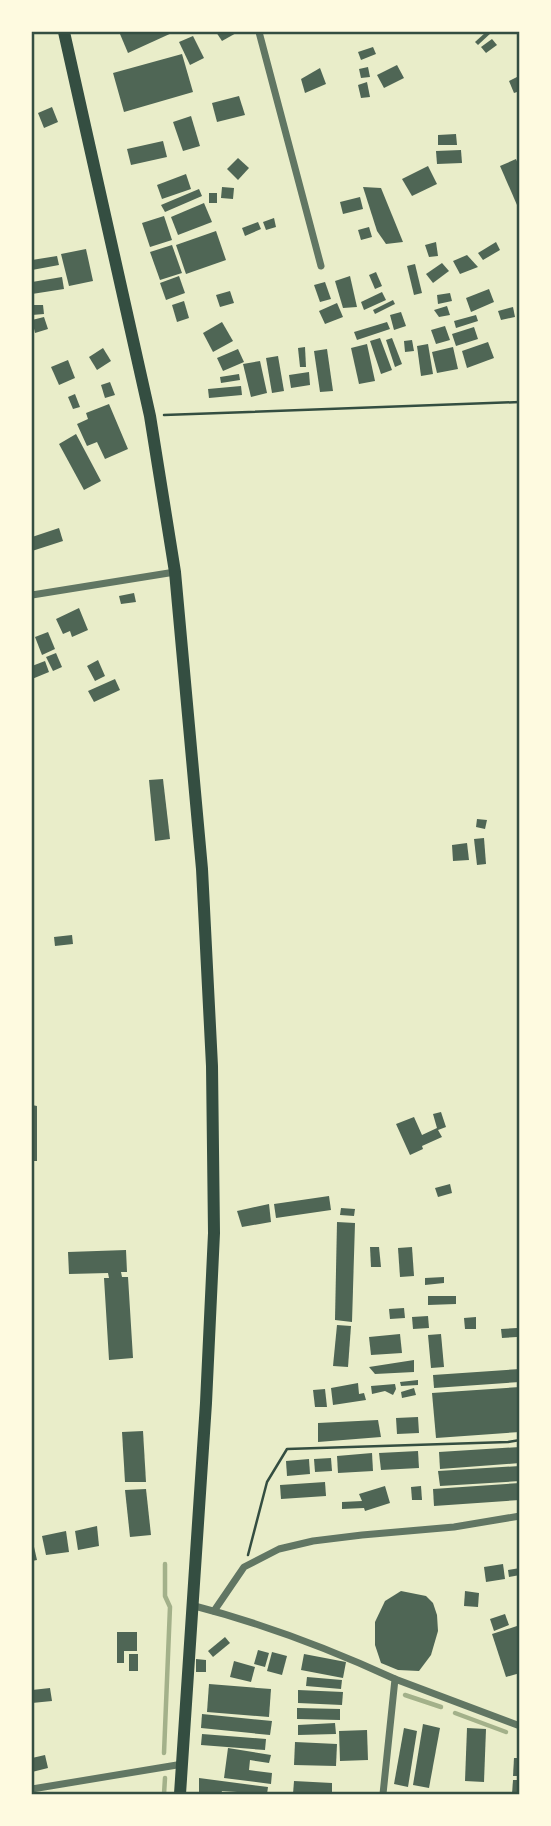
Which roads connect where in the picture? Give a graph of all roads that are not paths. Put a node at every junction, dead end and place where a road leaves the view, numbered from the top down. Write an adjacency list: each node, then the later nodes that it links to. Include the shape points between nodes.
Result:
1 (64, 32): 4 (main road, via 150,416)
2 (259, 32): 3 (street)
3 (321, 266)
4 (175, 572): 5 (street); 7 (main road, via 202,869 212,1066 213,1241)
5 (32, 595)
6 (520, 1516): 8 (street, via 279,1549 244,1567)
7 (191, 1605): 8 (street); 11 (main road)
8 (214, 1611): 9 (street)
9 (396, 1679): 10 (street); 14 (street)
10 (520, 1726)
11 (183, 1764): 12 (street); 13 (main road)
12 (32, 1790)
13 (180, 1794)
14 (383, 1794)

